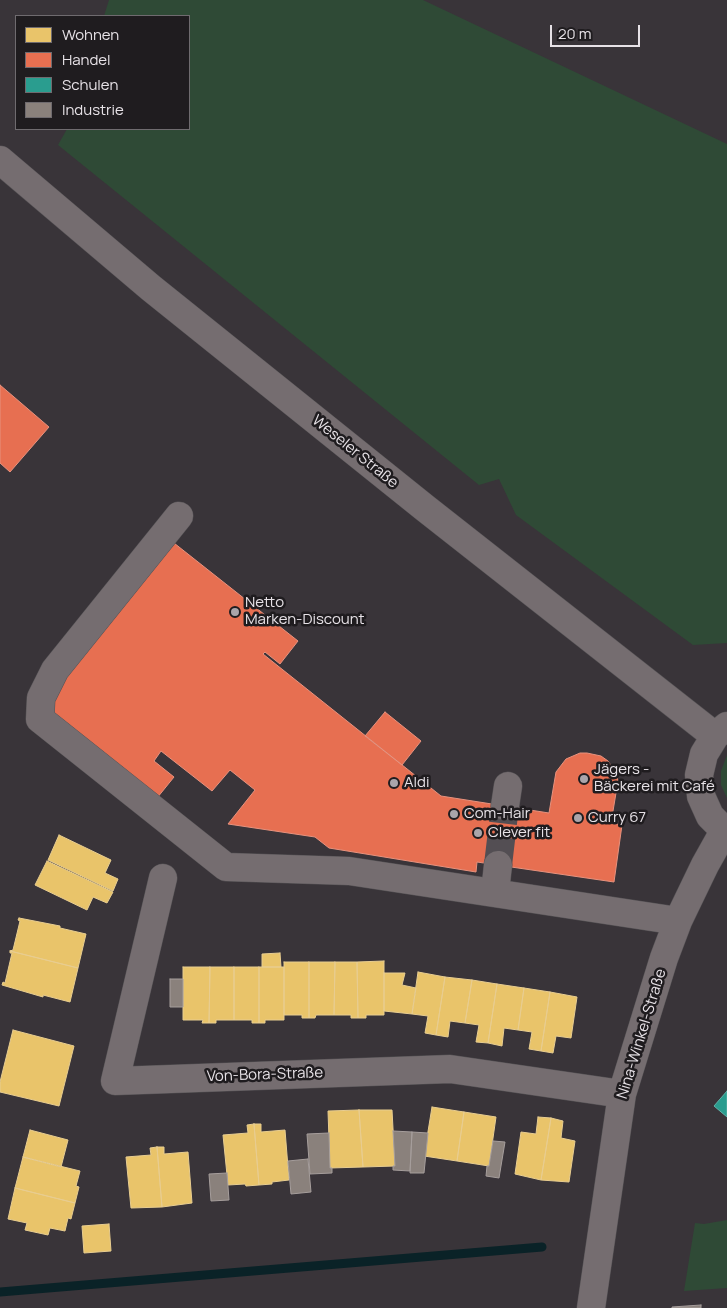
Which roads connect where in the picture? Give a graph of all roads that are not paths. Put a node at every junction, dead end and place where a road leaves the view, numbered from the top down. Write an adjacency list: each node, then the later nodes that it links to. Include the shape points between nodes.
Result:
1 (0, 160): 3 (street, Weseler Straße, via 189,318 425,508)
2 (179, 516): 7 (street, via 56,670 41,698 40,720 226,867 349,871)
3 (721, 731): 4 (street, via 704,754 699,775 701,796 710,816)
4 (726, 832): 8 (street, Nina-Winkel-Straße)
5 (498, 865): 7 (street)
6 (163, 878): 9 (street, Von-Bora-Straße, via 115,1081 450,1069)
7 (495, 892): 8 (street)
8 (678, 921): 9 (street, Nina-Winkel-Straße)
9 (622, 1094): 10 (street, Nina-Winkel-Straße)
10 (591, 1308)

